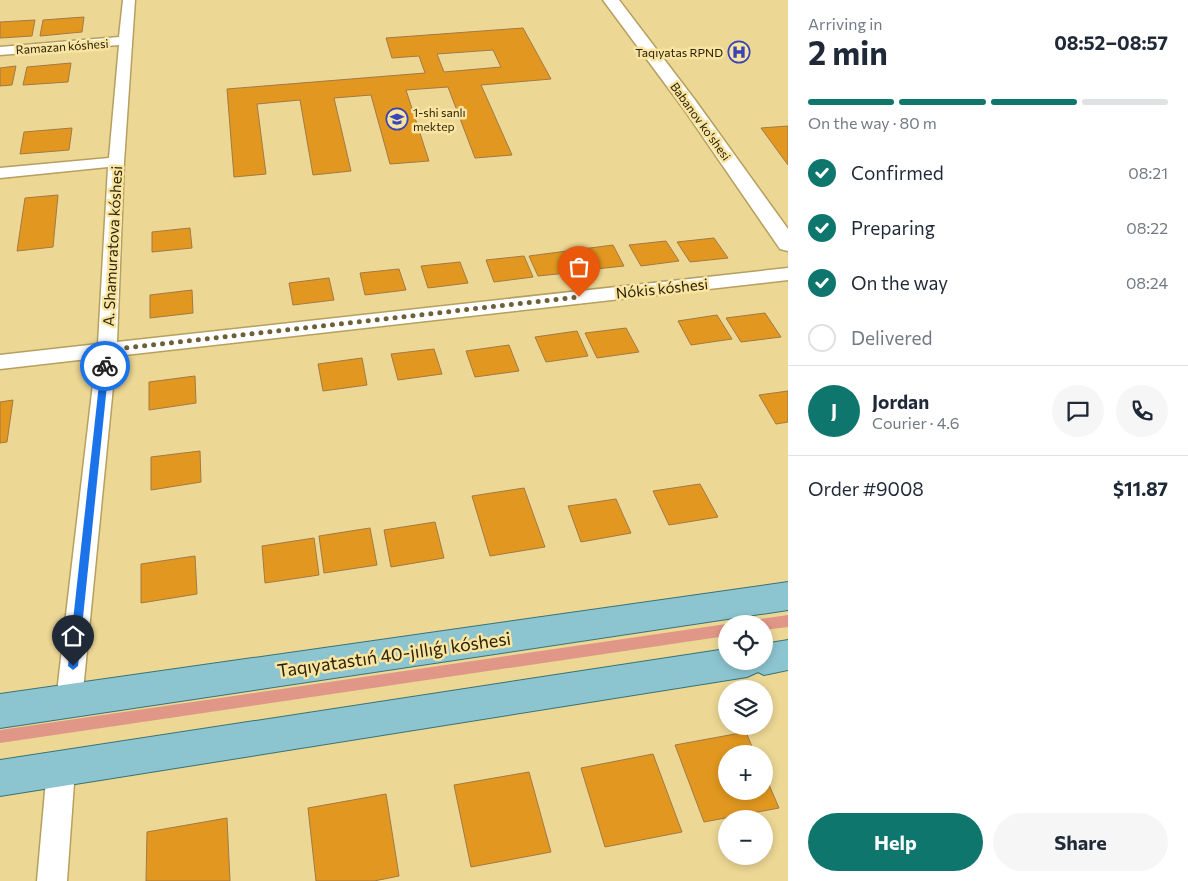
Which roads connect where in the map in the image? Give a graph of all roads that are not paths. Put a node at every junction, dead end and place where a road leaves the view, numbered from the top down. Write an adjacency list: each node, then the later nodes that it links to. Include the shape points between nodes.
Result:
1 (129, 0): 3 (street, A. Shamuratova kóshesi)
2 (611, 0): 7 (street, Babanov ko'shesi, via 690,104)
3 (124, 42): 4 (street, Ramazan kóshesi); 5 (street, A. Shamuratova kóshesi)
4 (0, 51)
5 (116, 162): 6 (street); 9 (street, A. Shamuratova kóshesi)
6 (0, 173)
7 (788, 244)
8 (788, 274): 9 (street, Nókis kóshesi)
9 (107, 350): 10 (street, Nókis kóshesi); 15 (street, A. Shamuratova kóshesi)
10 (0, 362)
11 (788, 596): 15 (main road, Taqıyatastıń 40-jıllıǵı kóshesi)
12 (788, 655): 13 (main road)
13 (773, 658)
14 (718, 666): 17 (main road)
15 (69, 701): 16 (main road, Taqıyatastıń 40-jıllıǵı kóshesi)
16 (0, 711)
17 (61, 769): 18 (main road); 19 (street)
18 (0, 778)
19 (52, 881)

